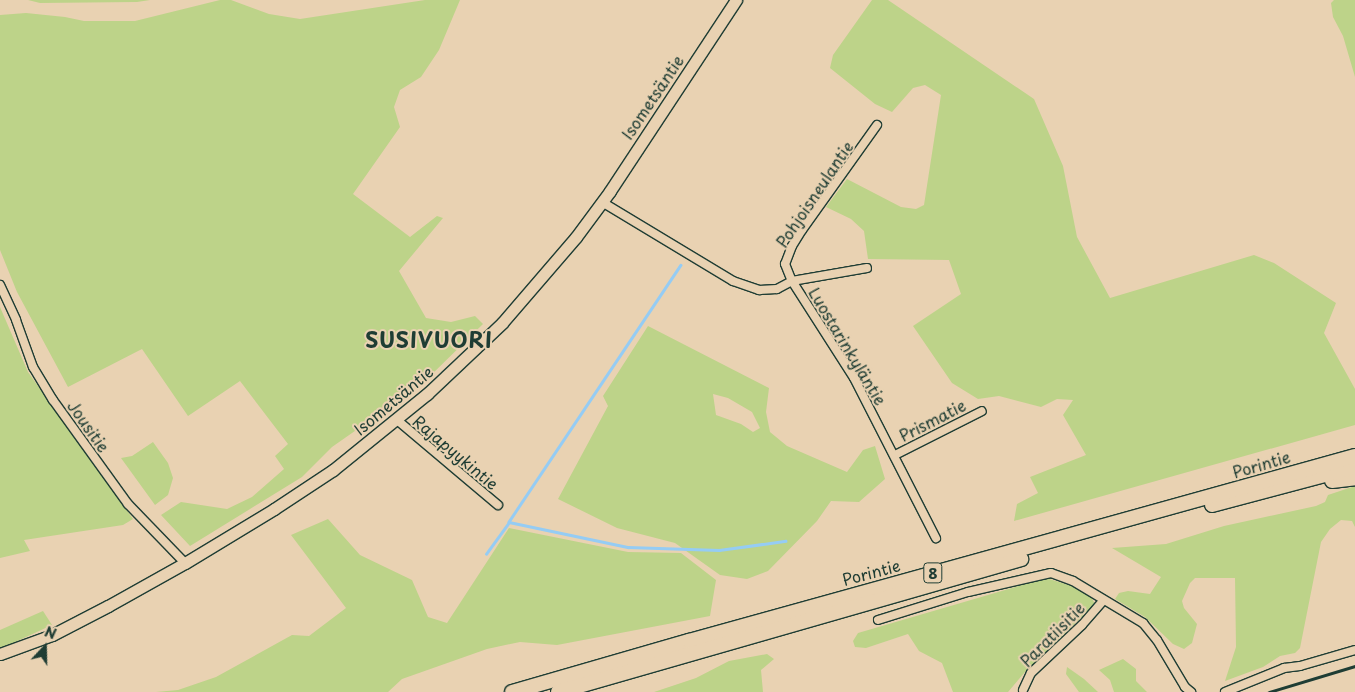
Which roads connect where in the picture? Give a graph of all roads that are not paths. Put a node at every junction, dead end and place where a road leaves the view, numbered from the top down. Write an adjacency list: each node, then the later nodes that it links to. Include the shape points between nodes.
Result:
1 (736, 0): 3 (main road, Isometsäntie)
2 (877, 125): 5 (street, Pohjoisneulantie, via 792,246 785,264)
3 (602, 202): 5 (street, Luostarinkyläntie, via 733,281 759,290 777,289); 8 (main road, Isometsäntie, via 502,323)
4 (867, 268): 5 (street)
5 (792, 281): 10 (street, Luostarinkyläntie, via 854,378)
6 (0, 285): 16 (street, Jousitie, via 33,367 53,400 128,504)
7 (982, 411): 10 (street, Prismatie)
8 (396, 420): 14 (street, Rajapyykintie); 16 (main road, Isometsäntie, via 333,470)
9 (1355, 454): 22 (highway, Porintie / 8)
10 (895, 455): 15 (street, Luostarinkyläntie)
11 (1355, 467): 13 (highway, Porintie / 8)
12 (1355, 478): 13 (highway)
13 (1237, 498): 23 (highway, Porintie / 8)
14 (498, 505)
15 (936, 538)
16 (185, 563): 20 (main road, Isometsäntie, via 52,635)
17 (1104, 600): 18 (street, via 1073,581 1051,573 968,592); 21 (street, Paratiisitie, via 1031,673); 24 (street, via 1143,623 1158,640)
18 (878, 620)
19 (1355, 650): 25 (street, via 1284,668)
20 (0, 654)
21 (1023, 690)
22 (512, 692)
23 (558, 692)
24 (1191, 692)
25 (1225, 692)

